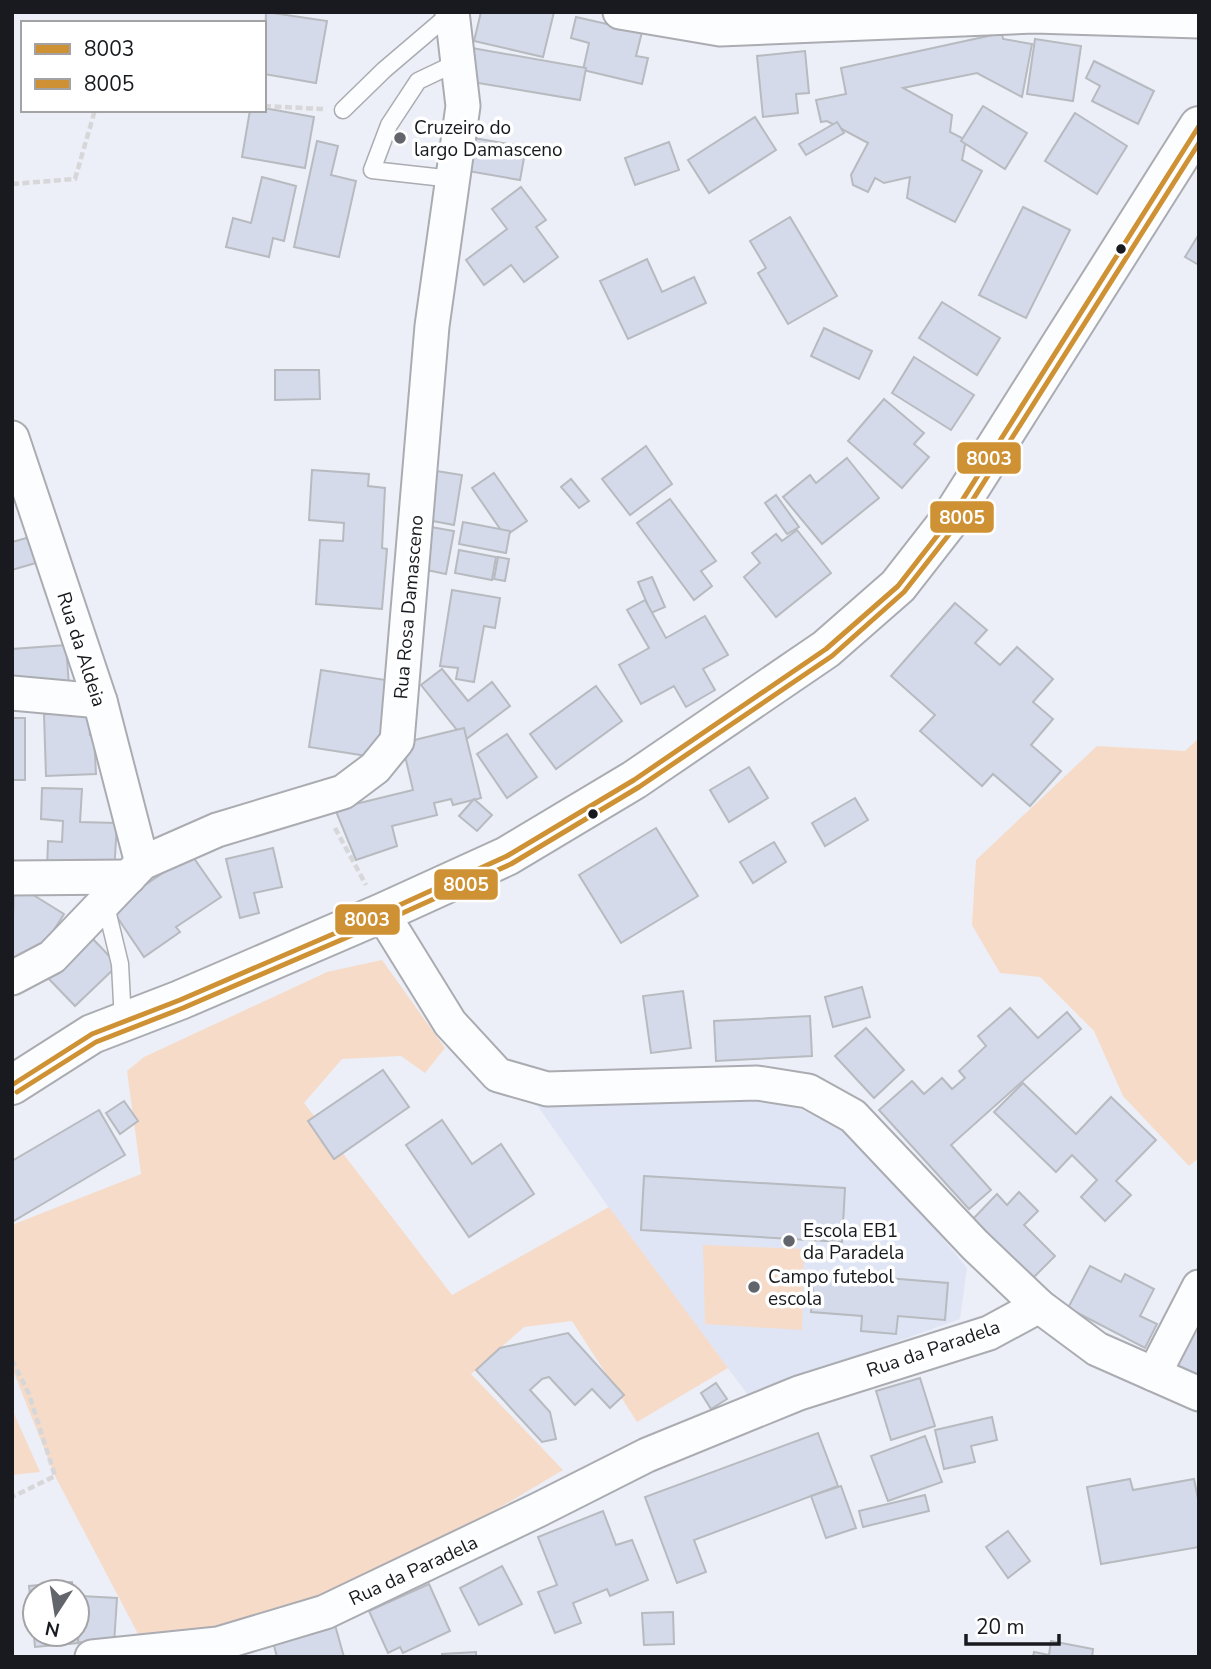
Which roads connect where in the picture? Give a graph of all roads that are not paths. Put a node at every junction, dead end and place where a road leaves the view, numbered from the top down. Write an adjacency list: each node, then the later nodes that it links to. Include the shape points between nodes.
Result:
1 (452, 12): 4 (street, Rua Rosa Damasceno); 5 (lane)
2 (620, 12): 3 (street, via 720,29 1034,16)
3 (1199, 21)
4 (458, 62): 7 (street, Rua Rosa Damasceno, via 463,106); 7 (lane, via 418,81 389,125 372,170)
5 (343, 110)
6 (1199, 125): 14 (main road, via 951,518 898,586 826,649 634,780 507,856)
7 (453, 179): 11 (street, Rua Rosa Damasceno, via 432,326 397,741 376,768 344,792 217,830)
8 (12, 438): 10 (street, Rua da Aldeia)
9 (12, 693): 10 (street)
10 (100, 701): 11 (street, Rua da Aldeia)
11 (135, 870): 12 (street); 13 (street, Rua Rosa Damasceno)
12 (12, 878)
13 (105, 902): 15 (street, Rua Rosa Damasceno, via 52,957); 16 (lane, via 120,964)
14 (382, 914): 16 (main road); 19 (street, via 450,1023 498,1076 547,1089 757,1083 808,1091 853,1116)
15 (14, 976)
16 (123, 1022): 17 (main road, via 92,1034)
17 (12, 1085)
18 (1199, 1287): 20 (street)
19 (1039, 1306): 20 (street, via 1097,1349); 22 (street, Rua da Paradela, via 989,1333 799,1393 647,1455 326,1612 218,1644)
20 (1154, 1374): 21 (street)
21 (1199, 1394)
22 (92, 1657)

